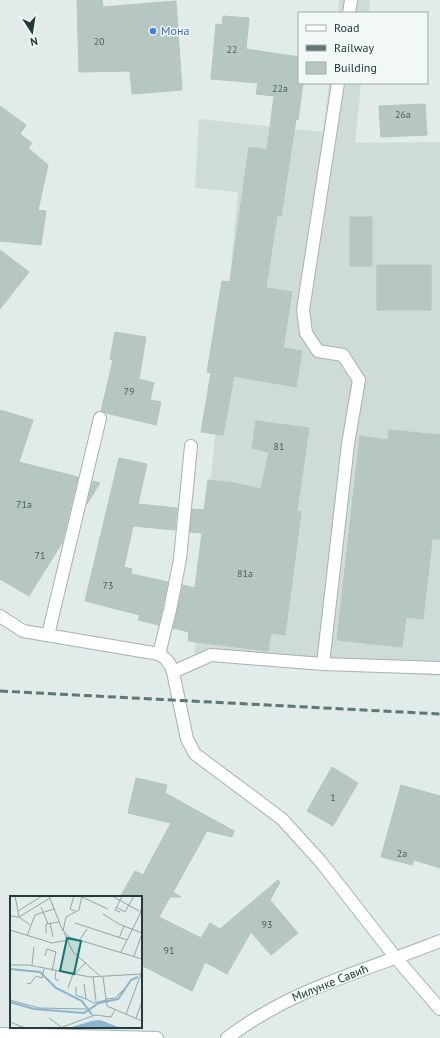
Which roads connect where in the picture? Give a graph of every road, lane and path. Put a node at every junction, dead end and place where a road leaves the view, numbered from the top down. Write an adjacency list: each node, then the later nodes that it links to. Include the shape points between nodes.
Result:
1 (351, 0): 2 (street)
2 (349, 12)
3 (338, 84): 9 (street, via 303,310 306,333 318,351 343,355 358,380 348,444)
4 (100, 418): 7 (street)
5 (191, 446): 8 (street, via 180,559)
6 (0, 616): 7 (street, via 23,631)
7 (48, 635): 8 (street)
8 (159, 654): 11 (street, via 166,658)
9 (323, 664): 10 (street); 11 (street, via 211,655)
10 (440, 668)
11 (172, 672): 13 (street, via 186,739 195,754 282,819 326,868)
12 (440, 941): 13 (street, Милунке Савић)
13 (396, 958): 14 (street); 18 (street, Милунке Савић, via 302,994 263,1014)
14 (440, 1009)
15 (0, 1034): 16 (street)
16 (42, 1037): 17 (street)
17 (157, 1038)
18 (227, 1038)

